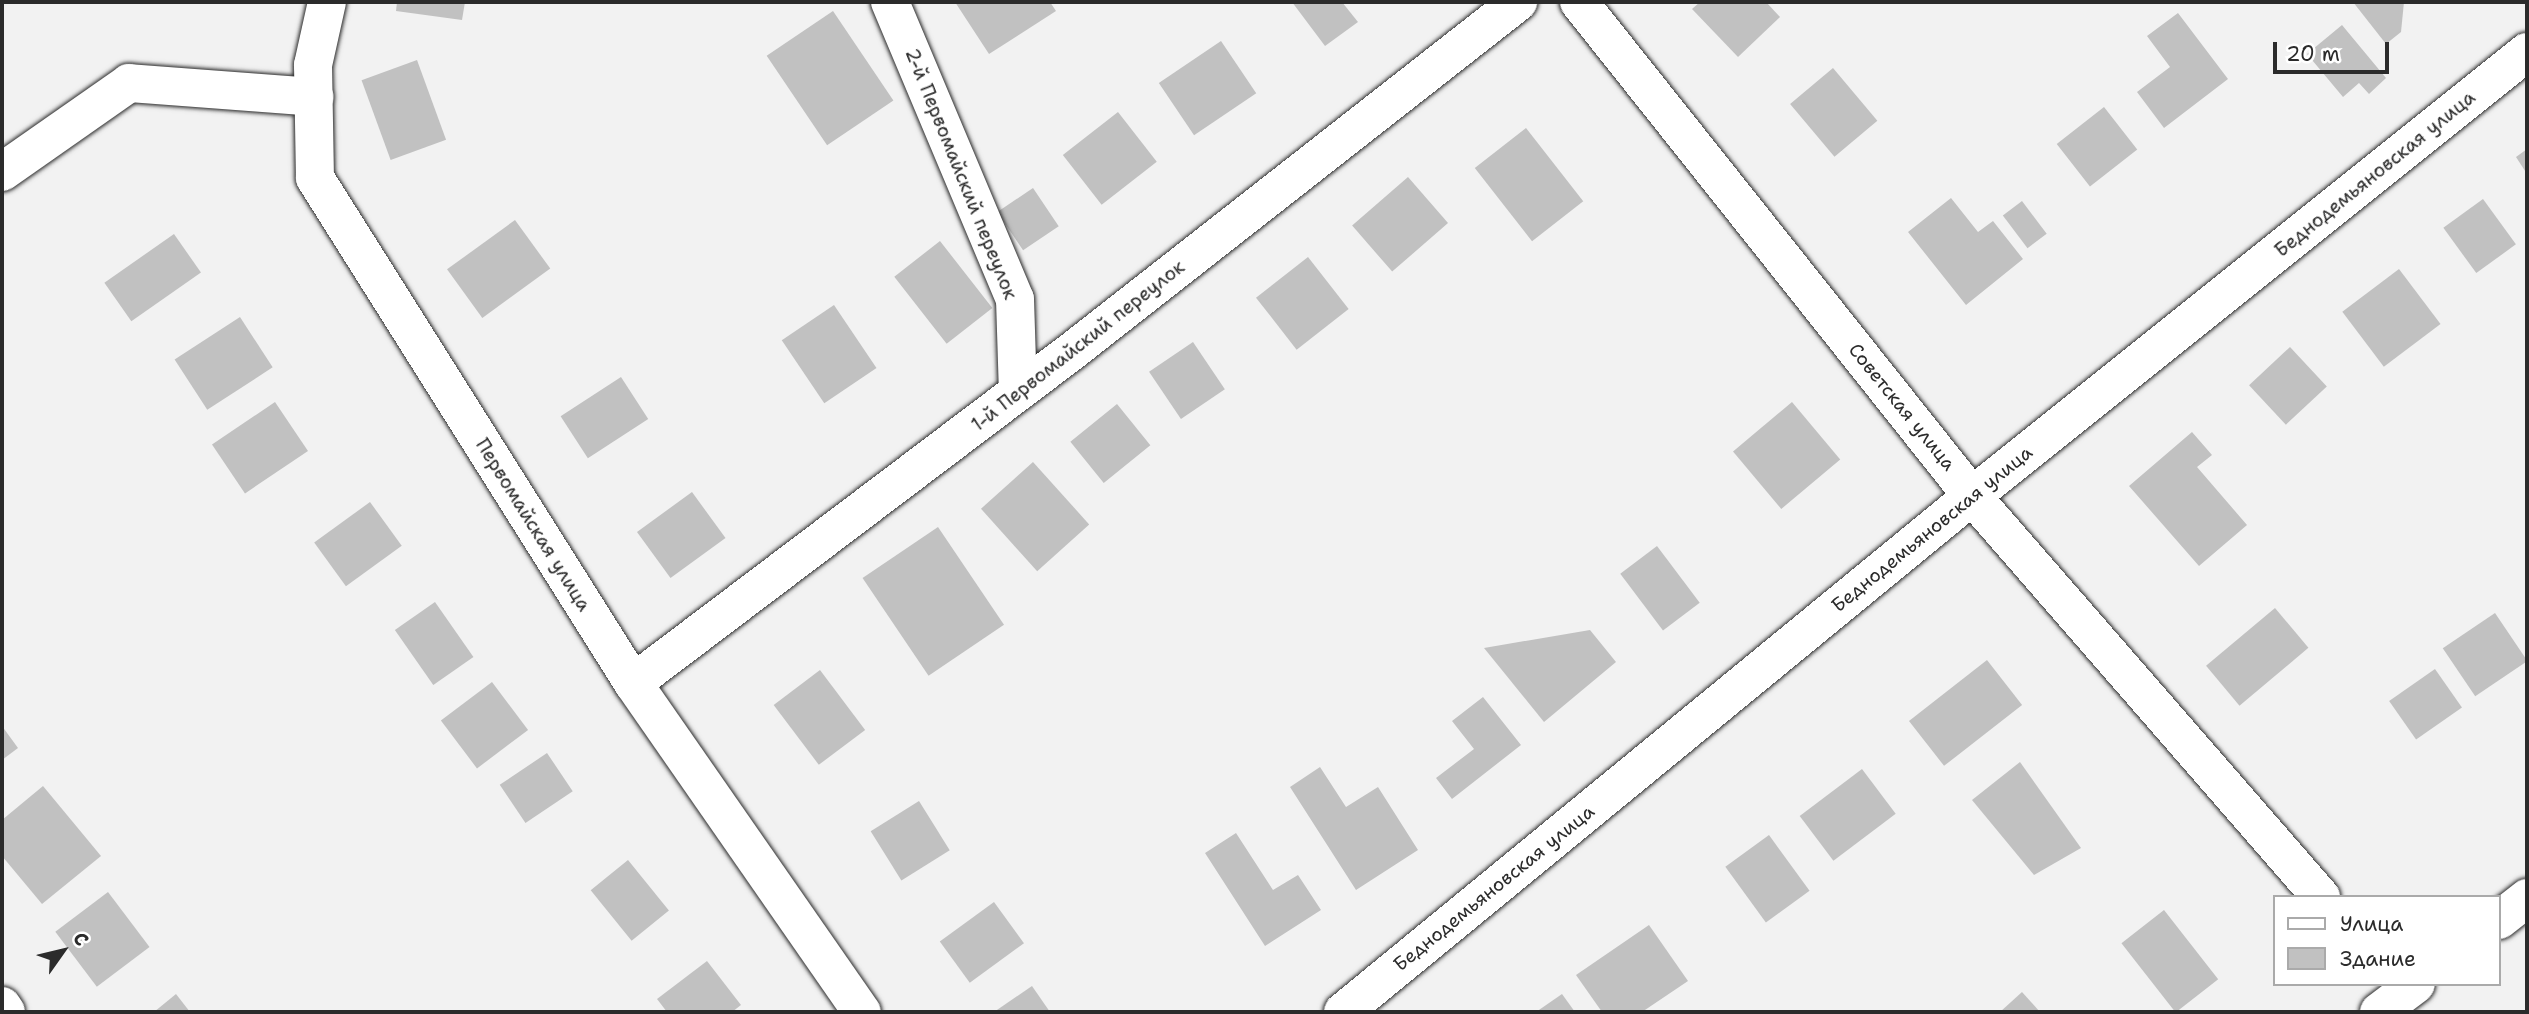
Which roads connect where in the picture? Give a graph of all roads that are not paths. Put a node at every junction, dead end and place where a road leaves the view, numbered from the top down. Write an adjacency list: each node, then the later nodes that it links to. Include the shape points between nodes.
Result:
1 (327, 2): 6 (street, Первомайская улица, via 313,65)
2 (890, 2): 8 (street, 2-й Первомайский переулок, via 1015,299)
3 (1518, 2): 8 (street, 1-й Первомайский переулок)
4 (1579, 2): 9 (street, Советская улица)
5 (2527, 52): 9 (street, Беднодемьяновская улица)
6 (314, 97): 7 (street, via 129,83); 10 (street, Первомайская улица, via 315,178)
7 (2, 172)
8 (1018, 392): 10 (street, 1-й Первомайский переулок)
9 (1972, 496): 11 (street, Советская улица); 17 (street, Беднодемьяновская улица)
10 (633, 683): 16 (street, Первомайская улица)
11 (2319, 895)
12 (2527, 898): 13 (street)
13 (2501, 918)
14 (2, 1006): 15 (street)
15 (6, 1012)
16 (862, 1012)
17 (1343, 1012)

